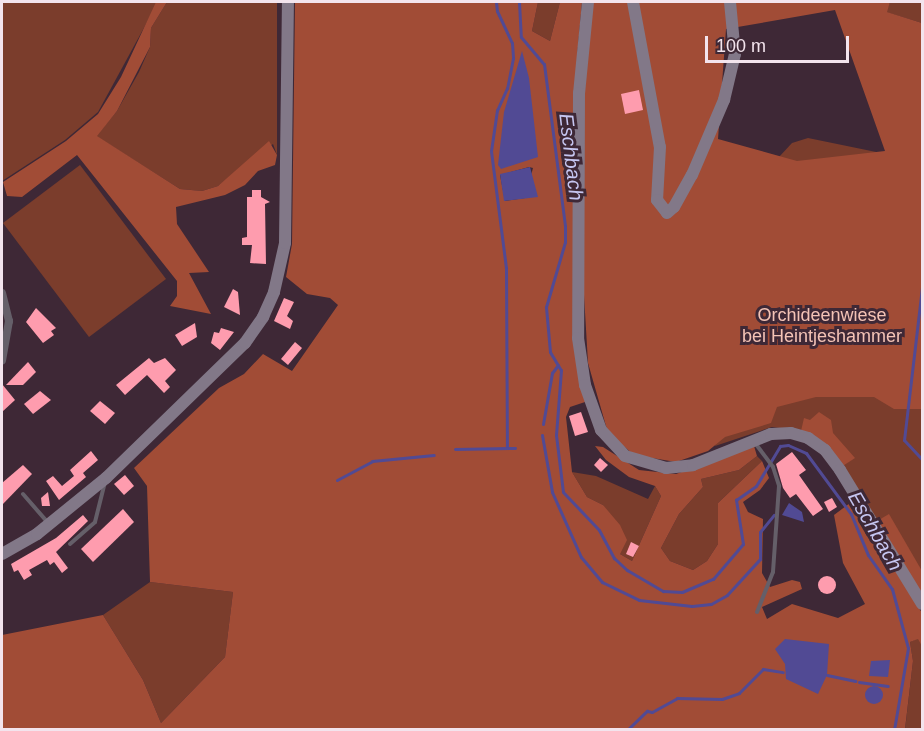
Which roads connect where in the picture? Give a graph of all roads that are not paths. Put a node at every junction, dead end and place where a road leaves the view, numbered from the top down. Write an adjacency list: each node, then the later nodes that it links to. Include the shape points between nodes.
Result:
1 (288, 2): 8 (main road, via 285,243 274,292 245,343)
2 (588, 2): 7 (main road, via 579,93 578,315 582,367 594,415 619,452 653,467 693,465)
3 (633, 2): 4 (main road, via 660,147 657,200 667,213 692,175 723,100 735,54)
4 (730, 2)
5 (2, 293): 6 (street, via 9,321)
6 (2, 360)
7 (754, 440): 13 (main road, via 790,433 808,438 825,450); 14 (lane, via 772,465 779,486 778,540 771,578)
8 (106, 478): 10 (main road); 11 (lane, via 95,522)
9 (23, 494): 10 (lane)
10 (49, 525): 12 (main road)
11 (70, 544)
12 (2, 554)
13 (922, 604)
14 (757, 612)

